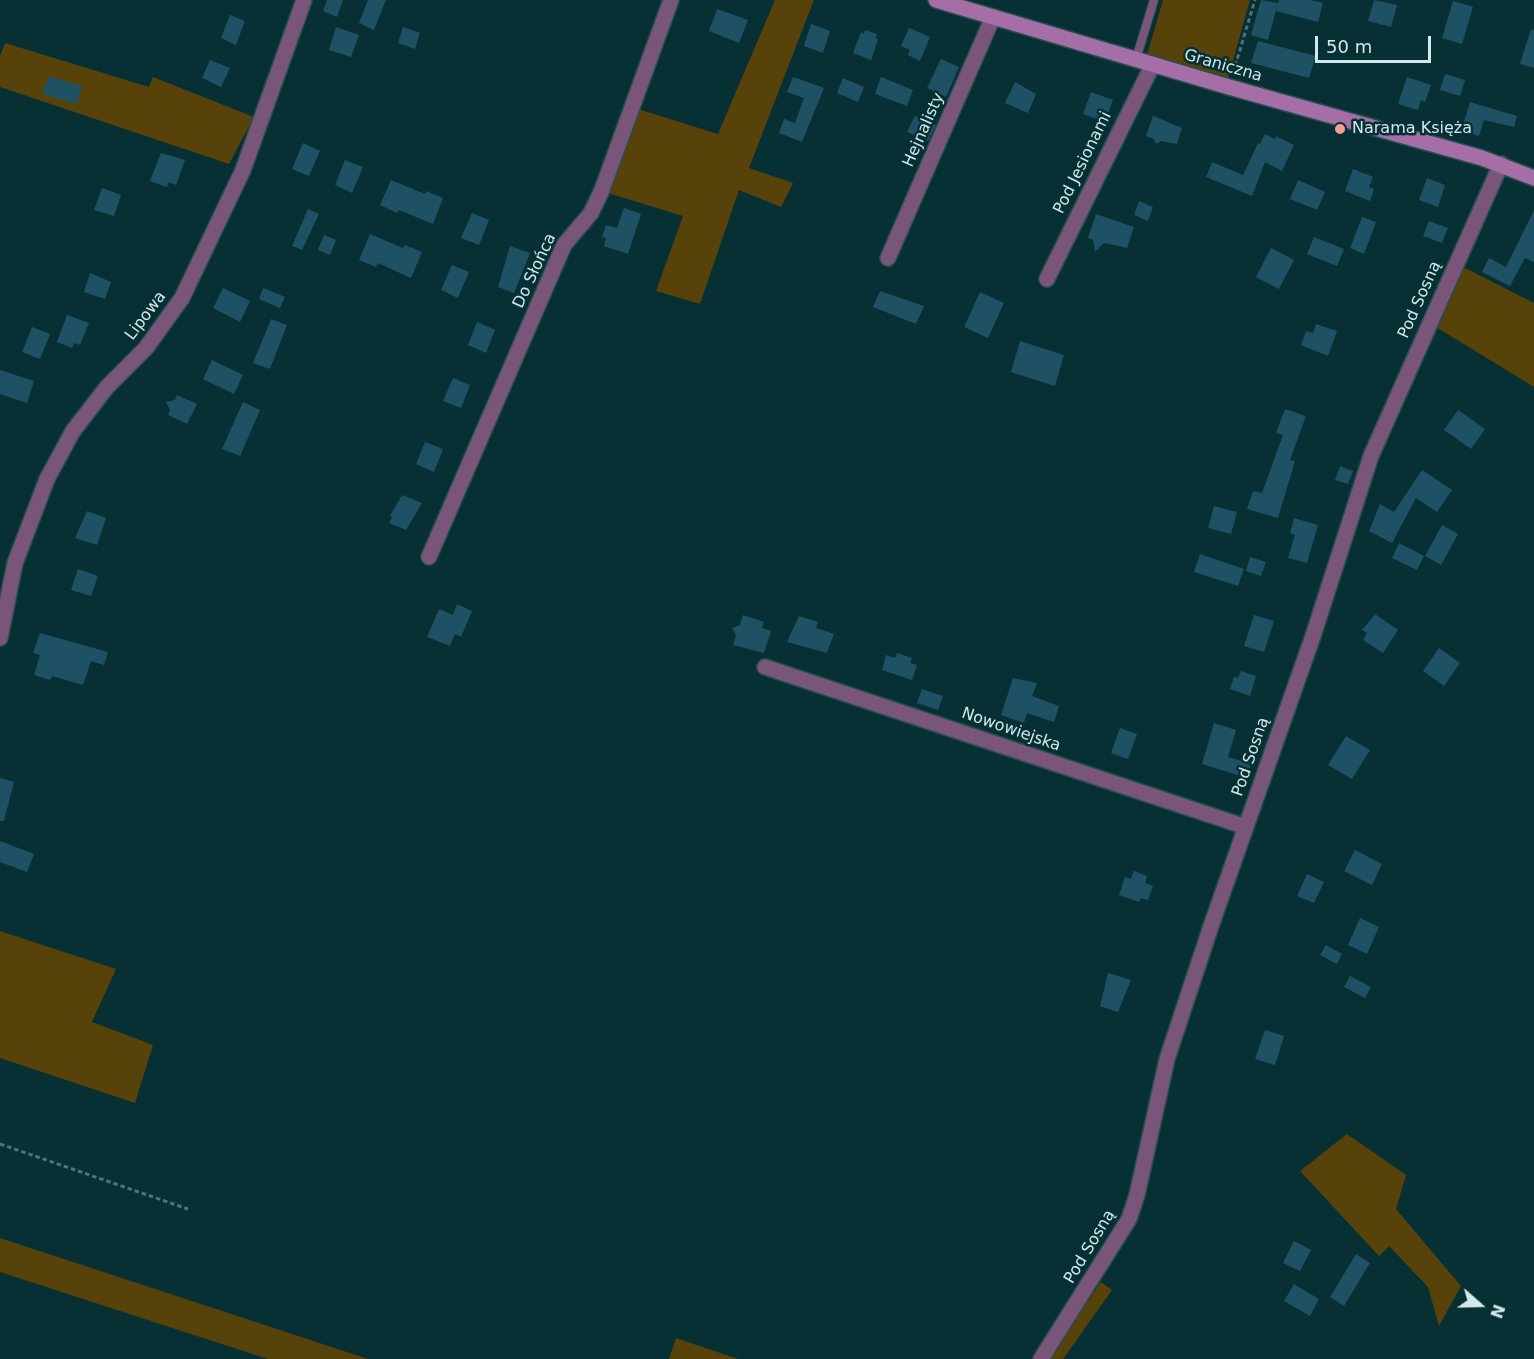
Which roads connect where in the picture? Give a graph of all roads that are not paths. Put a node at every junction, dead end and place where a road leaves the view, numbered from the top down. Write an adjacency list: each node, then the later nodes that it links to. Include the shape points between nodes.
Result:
1 (304, 0): 13 (street, Lipowa, via 243,170 182,298 146,348 107,387 73,431 47,479 15,563)
2 (671, 0): 12 (street, Do Słońca, via 602,190 591,213 564,245)
3 (936, 0): 5 (street, Graniczna)
4 (1154, 0): 6 (lane)
5 (993, 17): 6 (street, Graniczna); 10 (street, Hejnalisty)
6 (1136, 59): 7 (street, Graniczna)
7 (1153, 64): 8 (street, Graniczna); 11 (street, Pod Jesionami)
8 (1501, 164): 9 (street, Graniczna); 15 (street, Pod Sosną, via 1371,456)
9 (1534, 178)
10 (888, 258)
11 (1047, 279)
12 (429, 557)
13 (0, 638)
14 (765, 667): 15 (street, Nowowiejska)
15 (1246, 827): 16 (street, Pod Sosną, via 1167,1059 1129,1219)
16 (1041, 1359)

